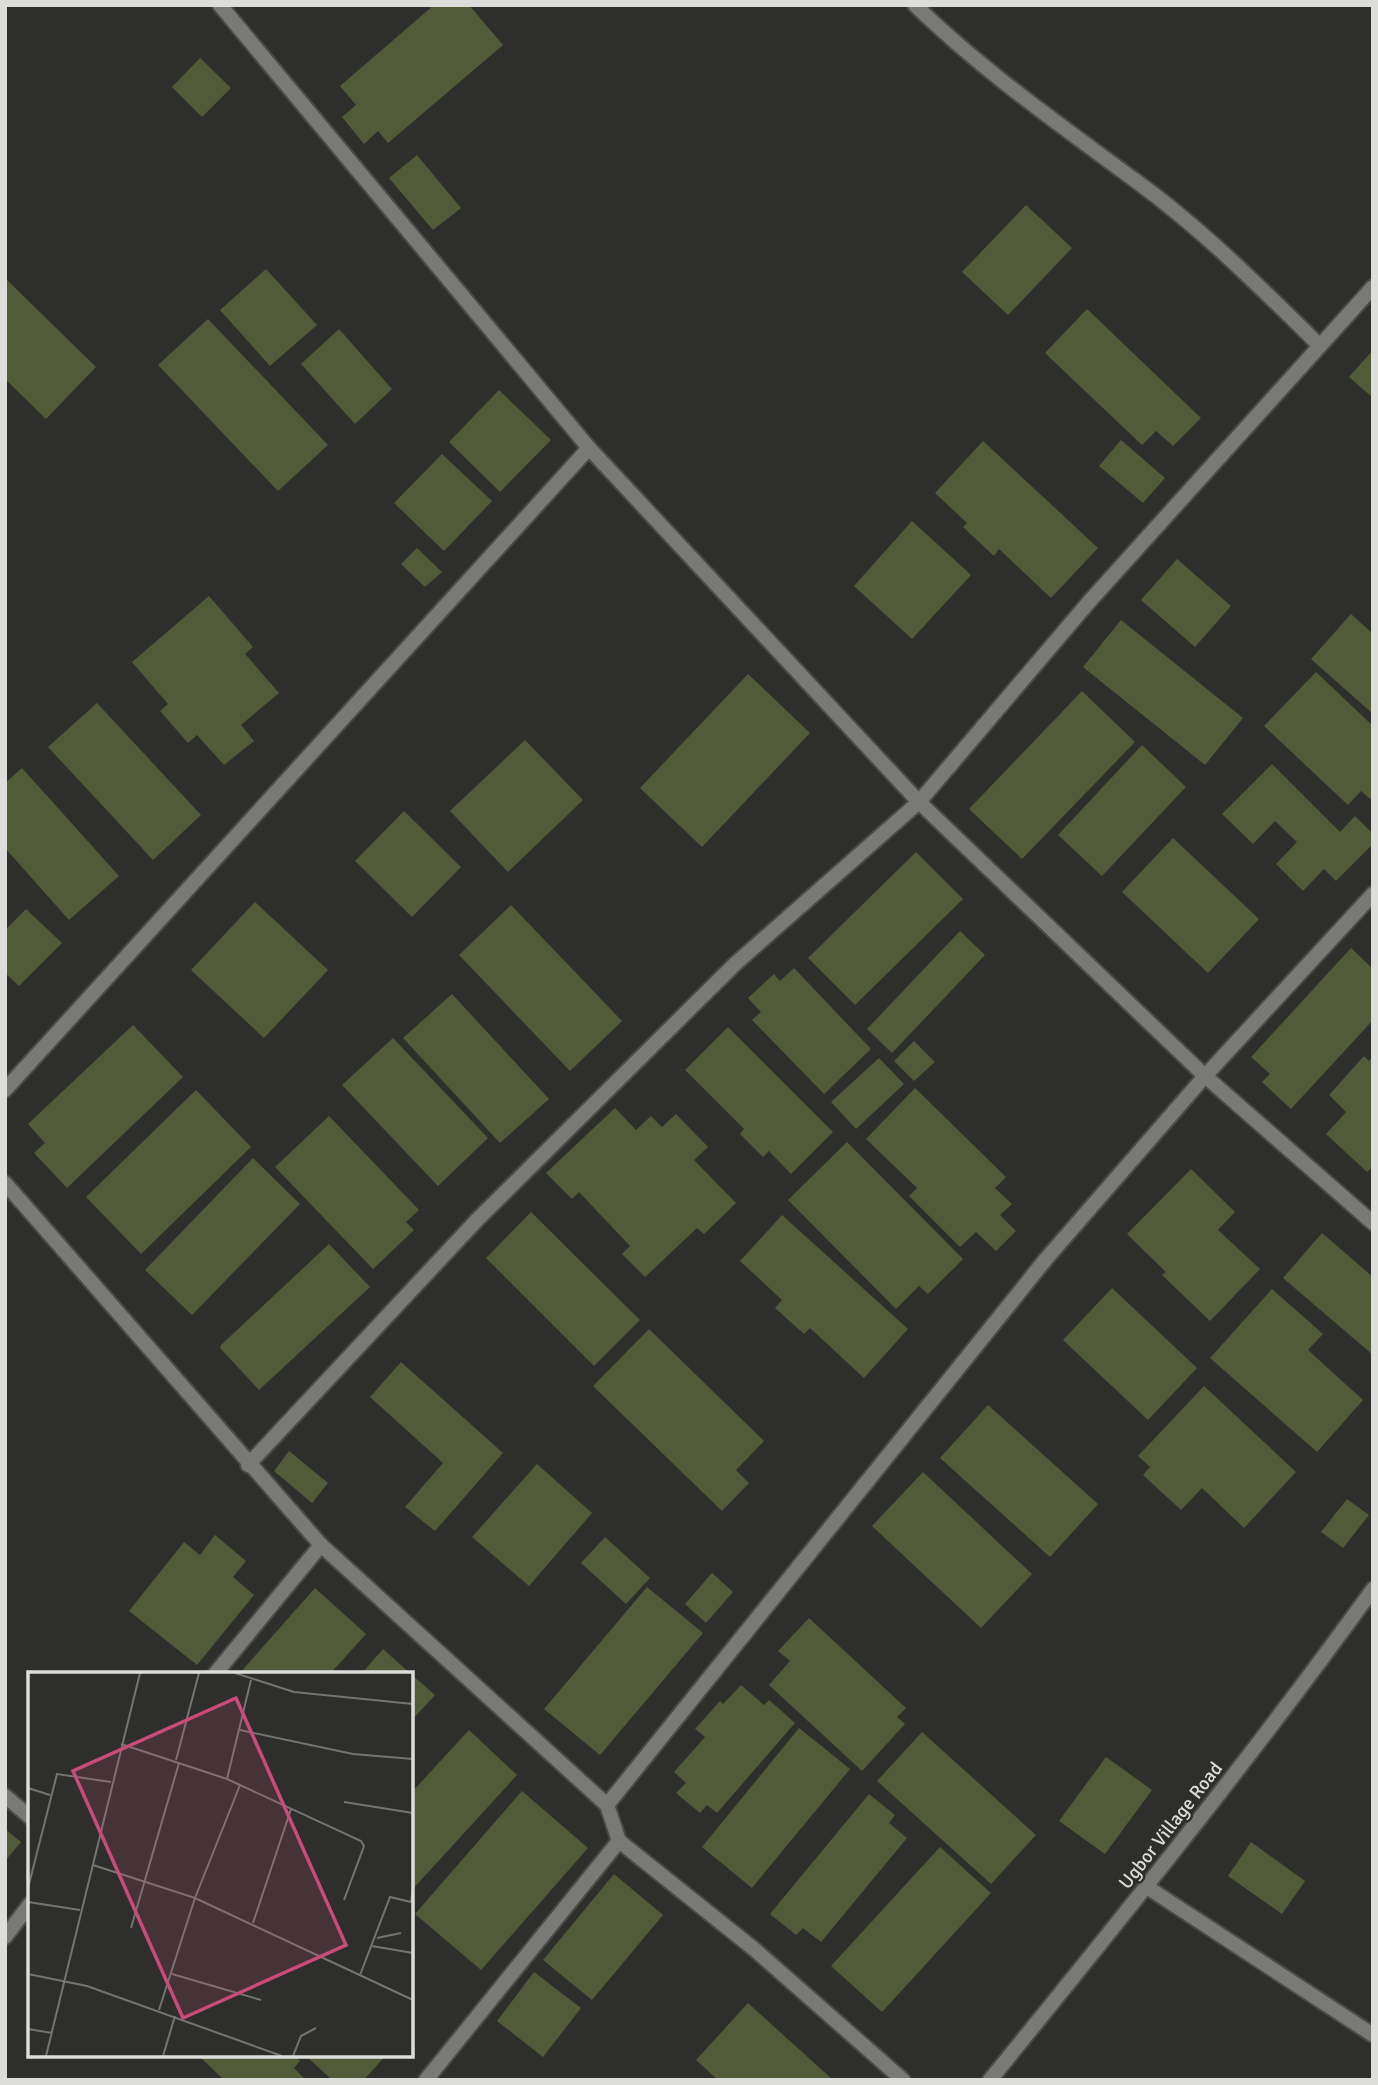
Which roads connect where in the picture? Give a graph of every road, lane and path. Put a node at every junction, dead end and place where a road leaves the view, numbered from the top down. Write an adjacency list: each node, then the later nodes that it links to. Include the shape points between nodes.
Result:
1 (220, 5): 5 (street)
2 (915, 5): 4 (street, via 986,69 1218,247)
3 (1373, 287): 4 (street)
4 (1318, 344): 6 (street)
5 (589, 448): 6 (street); 9 (street)
6 (919, 802): 8 (street); 12 (street, via 725,974 476,1221)
7 (1373, 894): 8 (street)
8 (1205, 1076): 11 (street); 17 (street, via 1045,1259)
9 (5, 1090)
10 (5, 1183): 12 (street)
11 (1373, 1223)
12 (248, 1465): 13 (street)
13 (321, 1545): 15 (street); 17 (street)
14 (1373, 1589): 20 (street, Ugbor Village Road)
15 (217, 1672)
16 (5, 1796): 18 (street)
17 (607, 1805): 19 (street)
18 (28, 1815)
19 (619, 1842): 24 (street); 25 (street, via 754,1949)
20 (1147, 1886): 23 (street); 26 (street, Ugbor Village Road)
21 (28, 1907): 22 (street)
22 (5, 1937)
23 (1373, 2035)
24 (426, 2080)
25 (903, 2080)
26 (990, 2080)

